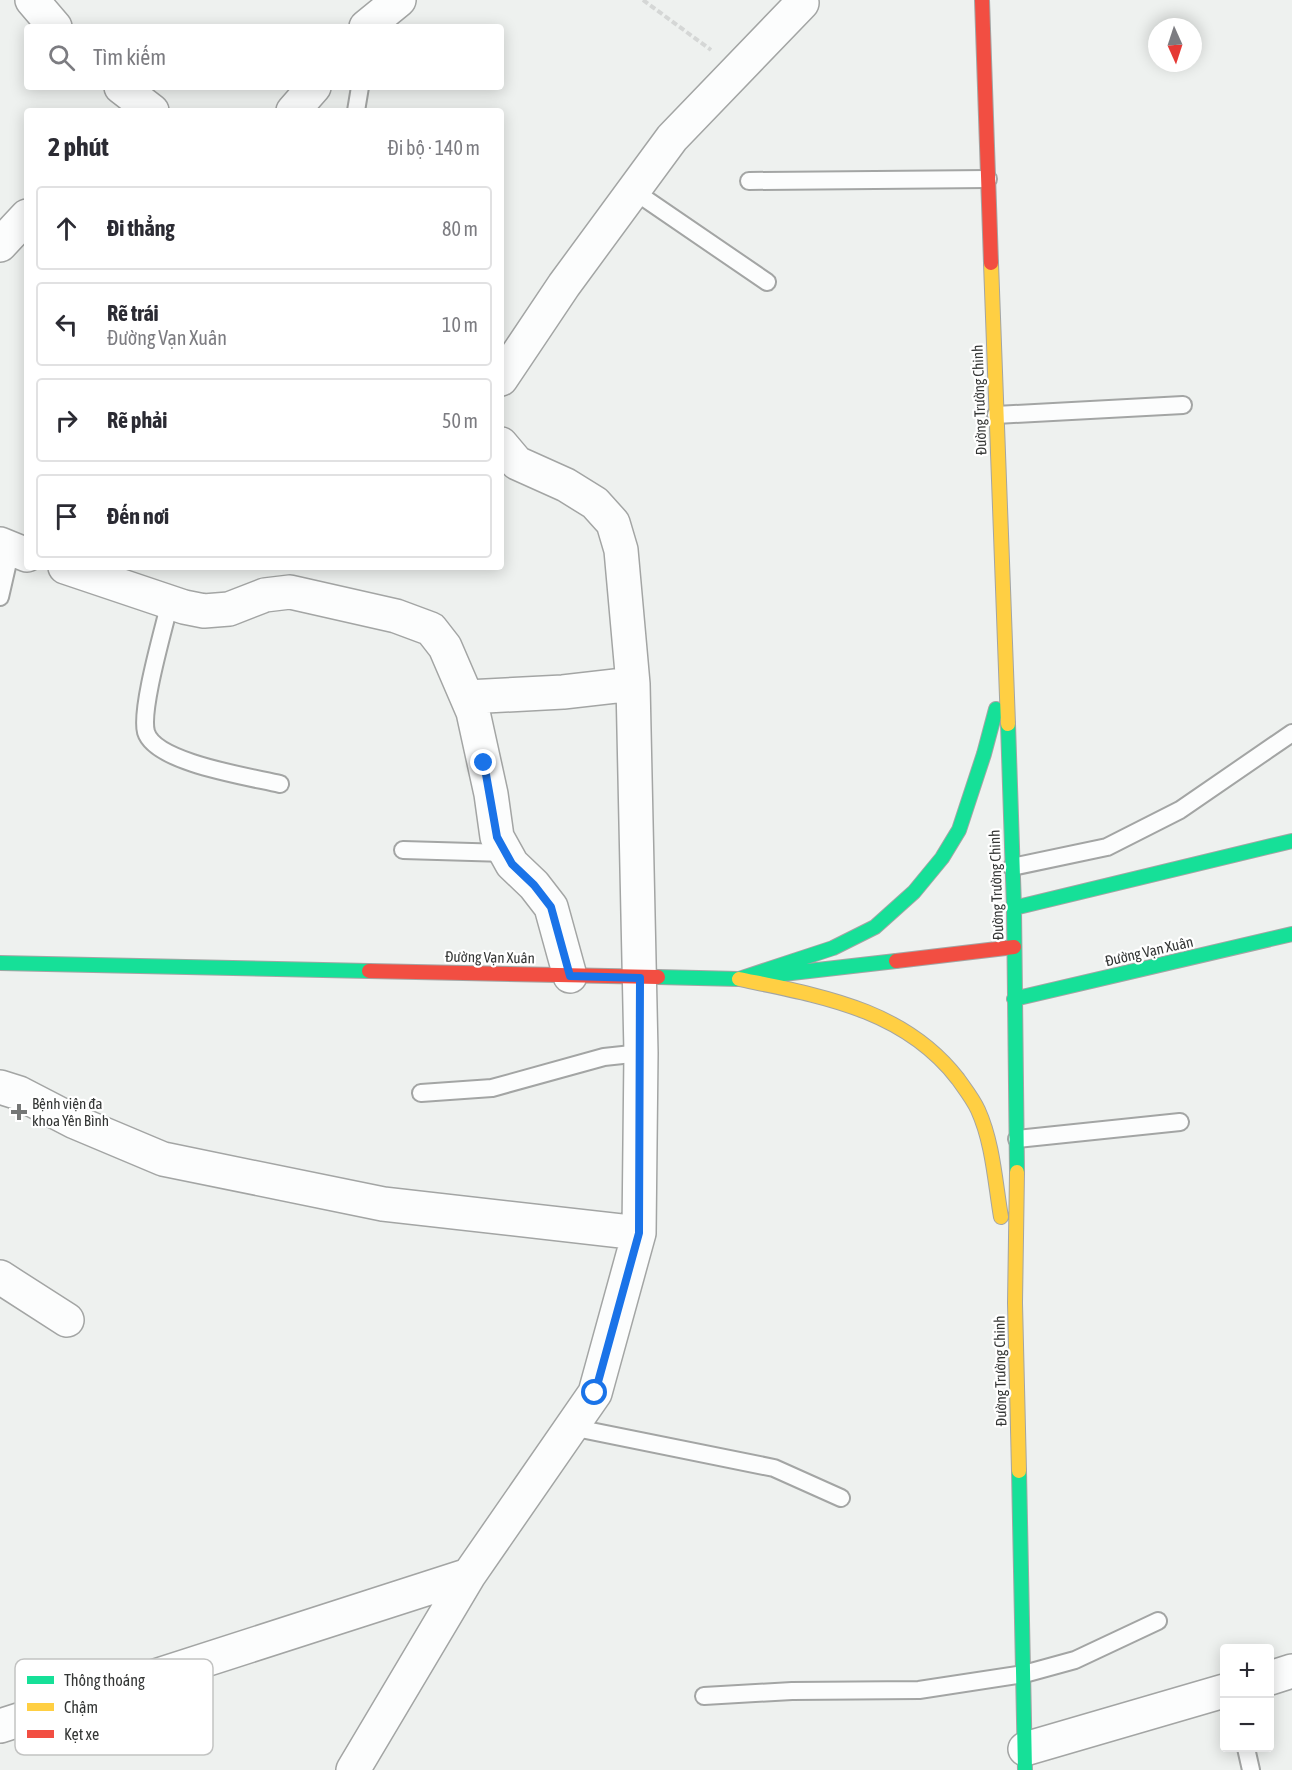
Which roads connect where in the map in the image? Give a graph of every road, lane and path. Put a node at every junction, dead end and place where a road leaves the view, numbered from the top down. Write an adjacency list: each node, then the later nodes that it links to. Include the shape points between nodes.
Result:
1 (32, 0): 5 (street)
2 (643, 0): 6 (path)
3 (982, 0): 11 (main road, Đường Trường Chinh)
4 (802, 3): 6 (street)
5 (52, 24)
6 (739, 70): 13 (street, via 672,138)
7 (311, 90): 9 (street)
8 (360, 90): 10 (lane)
9 (296, 108)
10 (356, 108)
11 (988, 179): 12 (lane); 17 (main road, Đường Trường Chinh)
12 (749, 181)
13 (634, 191): 14 (lane); 15 (street)
14 (767, 282)
15 (504, 375)
16 (1183, 405): 17 (lane)
17 (996, 415): 23 (main road, Đường Trường Chinh)
18 (504, 448): 24 (street, via 517,463 595,503 613,523 621,550)
19 (13, 549): 21 (lane)
20 (74, 570): 22 (street)
21 (0, 597)
22 (170, 602): 25 (street, via 204,611 229,609 265,595 290,592 396,616 431,629 445,647); 27 (lane, via 146,708 146,733 155,746 191,764)
23 (1005, 675): 31 (main road, Đường Trường Chinh); 38 (main road, via 958,830 942,858 914,892 874,927 833,948)
24 (633, 684): 25 (street); 37 (street)
25 (467, 697): 30 (street, via 497,837)
26 (1292, 733): 31 (lane, via 1180,810 1107,847)
27 (280, 784)
28 (1292, 841): 32 (main road)
29 (403, 850): 30 (lane)
30 (506, 853): 36 (street, via 551,907)
31 (1012, 867): 32 (main road, Đường Trường Chinh)
32 (1014, 908): 34 (main road, Đường Trường Chinh)
33 (1292, 934): 39 (main road, Đường Vạn Xuân)
34 (1014, 947): 38 (main road, Đường Vạn Xuân); 39 (main road, Đường Trường Chinh)
35 (0, 963): 36 (main road, Đường Vạn Xuân)
36 (570, 976): 37 (main road, Đường Vạn Xuân)
37 (640, 978): 38 (main road, Đường Vạn Xuân); 40 (street)
38 (739, 979): 47 (main road, via 858,1008 903,1027 954,1071 978,1109 990,1151)
39 (1014, 999): 44 (main road, Đường Trường Chinh)
40 (641, 1053): 42 (lane, via 604,1057 492,1088); 45 (street)
41 (0, 1087): 45 (street, via 163,1159 383,1204)
42 (421, 1093)
43 (1180, 1122): 44 (lane)
44 (1017, 1139): 47 (main road, Đường Trường Chinh)
45 (639, 1233): 49 (street, via 595,1393)
46 (0, 1278): 48 (street)
47 (1015, 1303): 55 (main road, Đường Trường Chinh)
48 (67, 1320)
49 (571, 1427): 50 (lane, via 774,1468); 51 (street)
50 (841, 1498)
51 (469, 1575): 53 (street); 63 (street)
52 (1158, 1621): 55 (lane, via 1075,1660)
53 (208, 1659)
54 (1292, 1671): 56 (street)
55 (1024, 1674): 58 (lane, via 919,1690); 62 (main road, Đường Trường Chinh)
56 (1274, 1676)
57 (1220, 1692): 62 (street)
58 (704, 1696)
59 (15, 1721): 60 (street)
60 (0, 1726)
61 (1247, 1752): 64 (lane)
62 (1025, 1760)
63 (353, 1770)
64 (1251, 1770)

